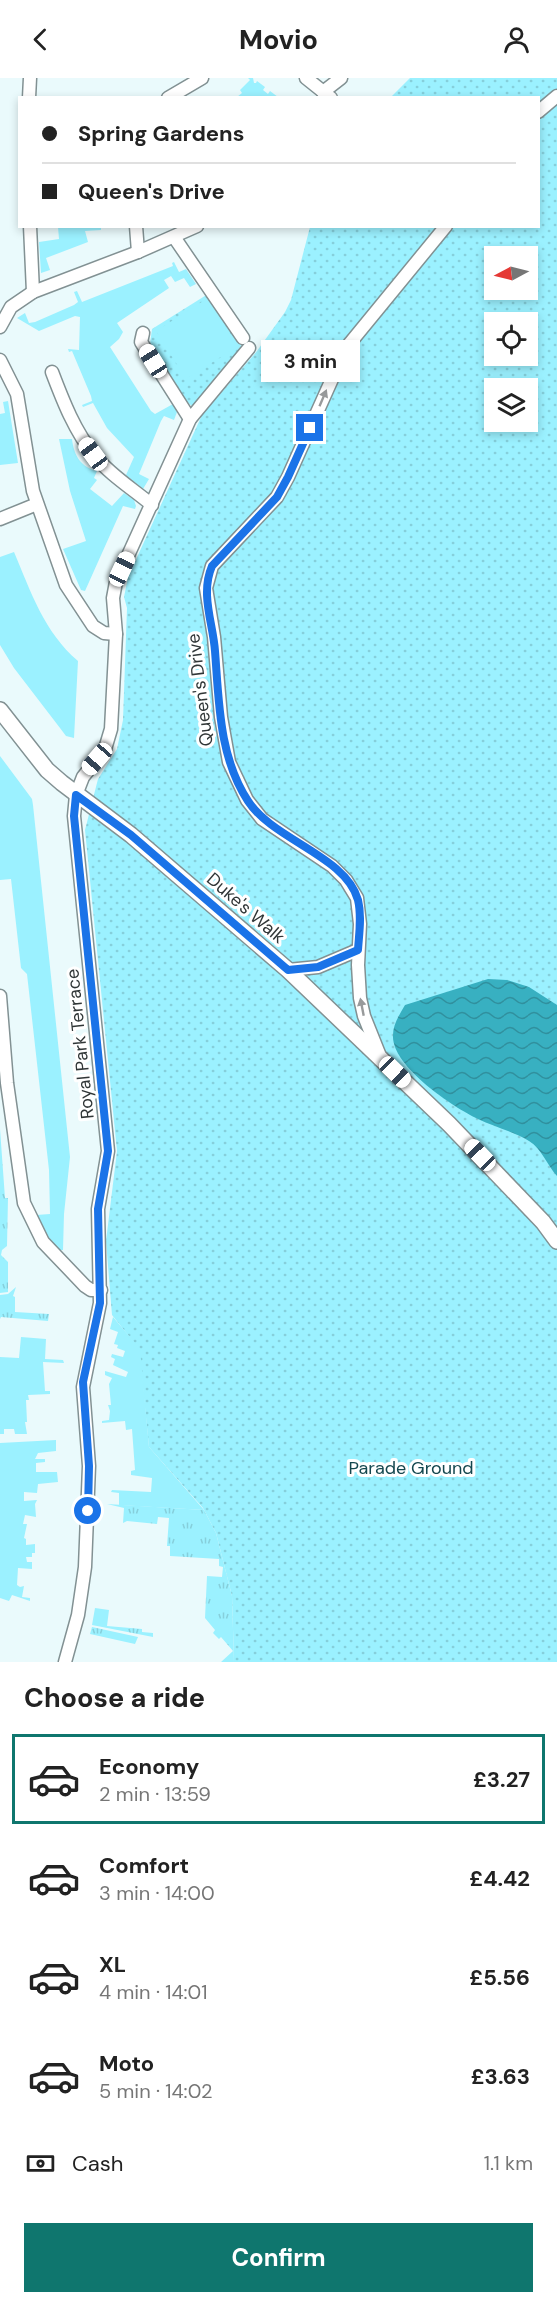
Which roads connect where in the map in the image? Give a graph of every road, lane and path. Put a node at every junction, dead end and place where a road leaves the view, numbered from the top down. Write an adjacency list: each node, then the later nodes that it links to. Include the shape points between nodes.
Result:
1 (30, 78): 6 (street)
2 (202, 78): 7 (street)
3 (306, 78): 5 (street)
4 (341, 78): 5 (street)
5 (327, 94)
6 (29, 96)
7 (171, 96)
8 (557, 96): 9 (street)
9 (540, 110)
10 (30, 228): 16 (street)
11 (136, 228): 15 (street)
12 (193, 228): 14 (street)
13 (444, 228): 28 (street, Queen's Drive, one-way to 13, via 360,910 346,880 332,866 262,819 234,773 220,717 207,580 217,560 277,497 345,348)
14 (174, 237): 15 (street); 21 (street, via 246,343)
15 (138, 252): 16 (street)
16 (33, 292): 17 (street, via 14,304)
17 (2, 321)
18 (143, 333): 21 (street, via 141,342)
19 (2, 366): 22 (street, via 19,400)
20 (52, 372): 23 (street, via 74,423 93,454)
21 (190, 419): 23 (street)
22 (37, 504): 24 (street); 25 (street, via 71,594 95,628)
23 (152, 505): 25 (street, via 116,582)
24 (0, 519)
25 (116, 634): 27 (street, via 109,739 83,777)
26 (0, 710): 27 (street, Duke's Walk, via 47,770)
27 (76, 795): 29 (street, Duke's Walk, via 131,835); 33 (street, Royal Park Terrace, via 74,816 108,1151 98,1209)
28 (358, 950): 29 (street, via 318,967); 31 (street, Queen's Drive, one-way to 28, via 364,1016)
29 (288, 970): 31 (street, Duke's Walk)
30 (0, 996): 33 (street, via 20,1185 28,1213 43,1242 67,1270 87,1288)
31 (382, 1060): 32 (street, Queen's Drive, via 510,1187)
32 (557, 1241)
33 (100, 1290): 34 (street, Royal Park Terrace, via 83,1382 89,1466 86,1567)
34 (65, 1662)

